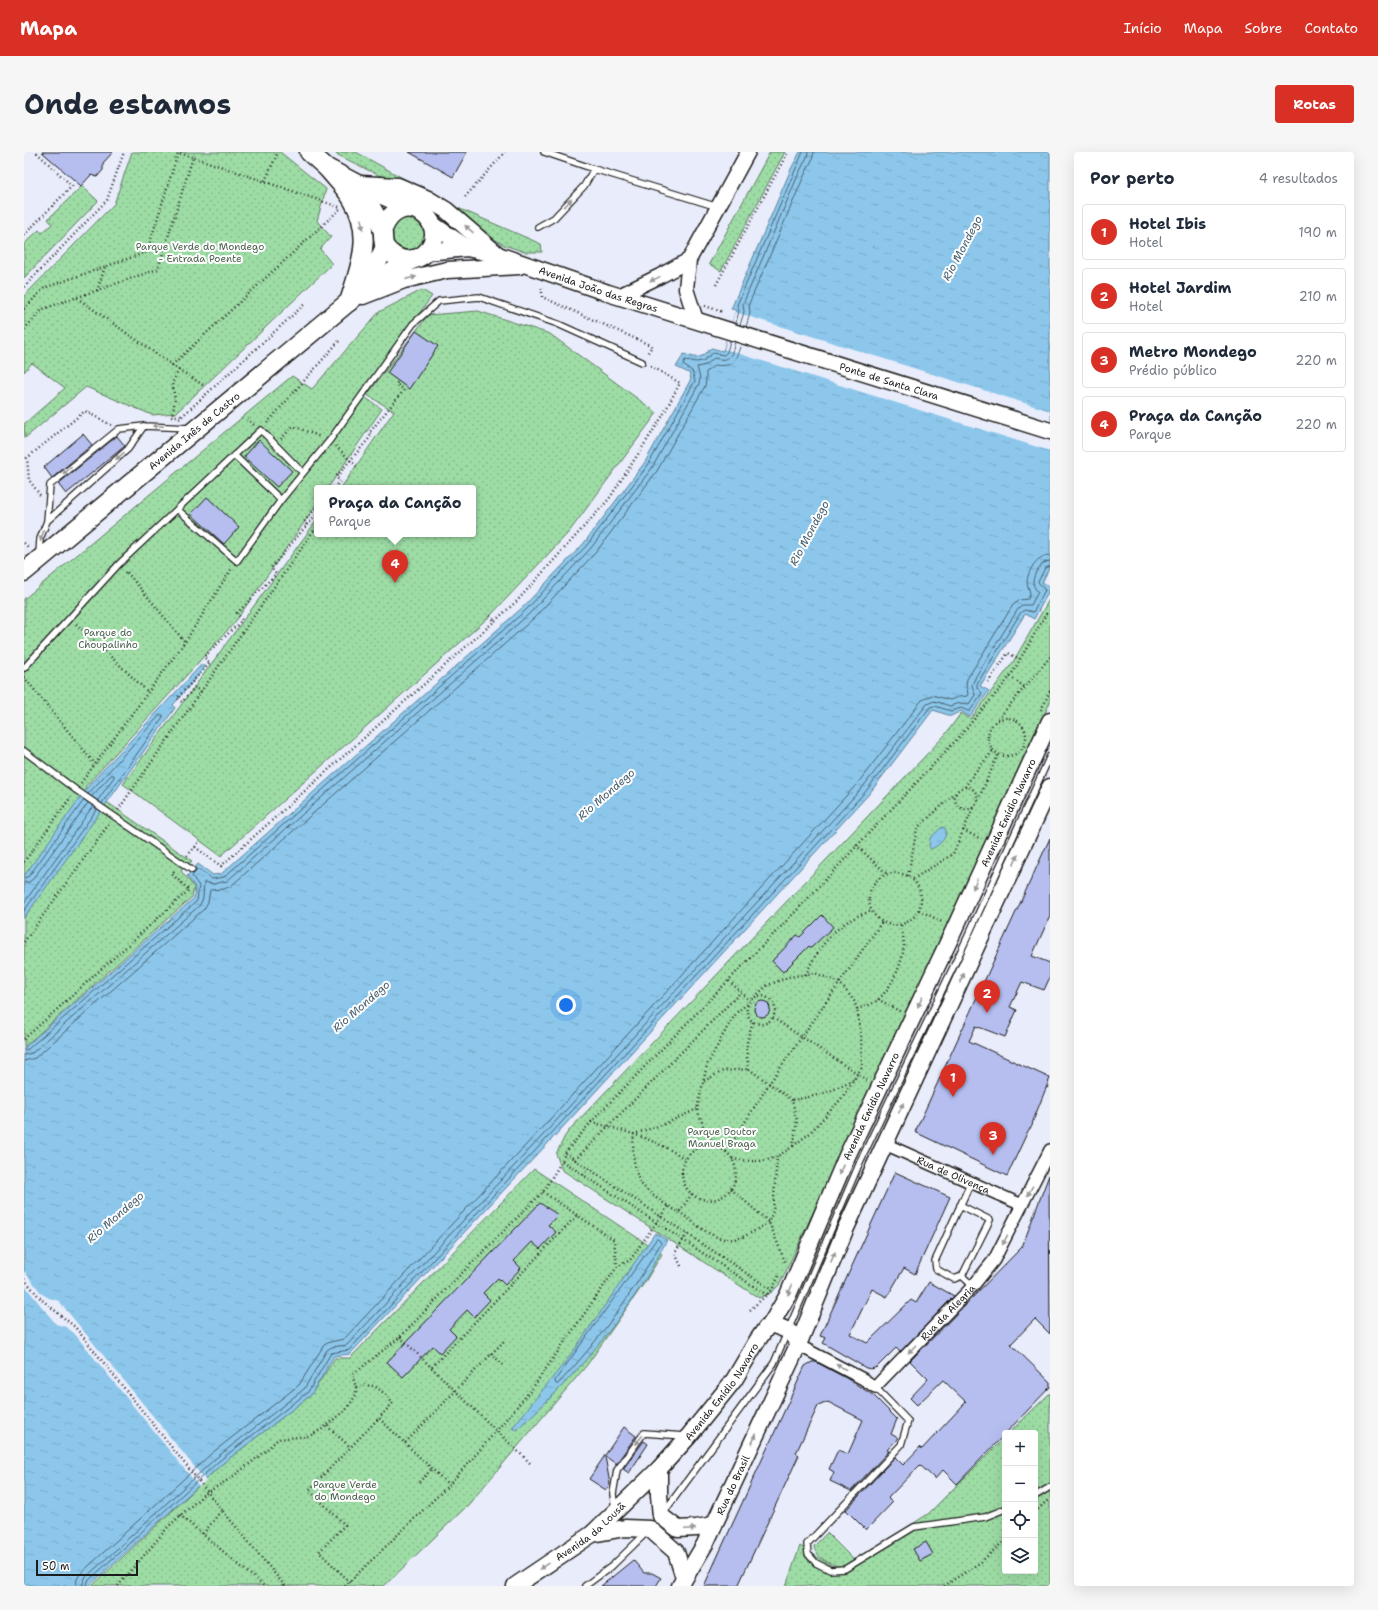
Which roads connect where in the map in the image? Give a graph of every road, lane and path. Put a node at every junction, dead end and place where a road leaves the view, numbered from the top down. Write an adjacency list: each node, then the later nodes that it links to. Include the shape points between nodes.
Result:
1 (36, 152): 19 (path, via 72,186)
2 (124, 152): 28 (path, via 107,200)
3 (278, 152): 12 (path)
4 (309, 152): 10 (main road)
5 (505, 152): 14 (path)
6 (544, 152): 11 (lane)
7 (748, 152): 15 (street)
8 (788, 152): 27 (path)
9 (193, 157): 12 (path); 26 (path, via 178,153 147,252); 31 (path, via 158,269)
10 (327, 168): 13 (main road); 35 (main road, one-way to 35, via 352,199 362,219 365,241)
11 (594, 170): 15 (lane); 18 (lane, one-way to 11, via 554,218 584,186)
12 (266, 181): 44 (path, via 341,208)
13 (357, 184): 16 (main road); 20 (main road); 22 (main road, one-way to 13, via 446,210 428,198 398,186)
14 (465, 197)
15 (718, 207): 24 (street)
16 (414, 209): 17 (main road, via 427,217); 20 (main road, via 403,209 394,213 387,220)
17 (432, 224): 21 (main road, Avenida João das Regras); 23 (main road, via 433,239)
18 (538, 227)
19 (24, 235)
20 (384, 238): 23 (main road, via 391,253 398,258); 30 (main road, Avenida Inês de Castro)
21 (467, 248): 22 (main road, Avenida João das Regras); 23 (main road, Avenida João das Regras)
22 (498, 255): 25 (main road, Avenida João das Regras)
23 (420, 256): 30 (main road, Avenida Inês de Castro)
24 (689, 260): 32 (street, one-way to 32); 39 (street, via 686,289)
25 (525, 265): 32 (main road, Avenida João das Regras); 35 (main road, one-way to 25, via 404,280 447,270)
26 (106, 267): 31 (path); 37 (path, via 44,288)
27 (716, 286)
28 (24, 287)
29 (542, 288): 43 (path, via 542,297 652,346)
30 (363, 290): 35 (main road, Avenida Inês de Castro)
31 (97, 291): 33 (path)
32 (619, 296): 39 (main road, Avenida João das Regras)
33 (77, 298): 40 (path, via 43,309); 44 (path)
34 (701, 301): 38 (path, via 705,306)
35 (349, 302): 49 (main road, Avenida Inês de Castro)
36 (306, 303): 45 (path, via 182,416 172,416 175,399 172,383)
37 (24, 309)
38 (727, 313)
39 (696, 320): 41 (main road, Avenida João das Regras)
40 (24, 329)
41 (729, 331): 52 (main road, Ponte de Santa Clara)
42 (339, 341): 51 (path)
43 (642, 362): 54 (lane, via 558,324 480,297 440,301 413,324 330,440); 72 (path, via 680,383 662,417 609,499 517,601)
44 (172, 366): 45 (path)
45 (179, 370): 47 (path)
46 (399, 381): 55 (path, bridge, via 396,384 404,390 369,433 372,435 336,477 340,481)
47 (203, 385)
48 (144, 426): 49 (lane, one-way to 48); 50 (lane); 61 (lane, one-way to 61, via 128,449)
49 (197, 428): 64 (main road, Avenida Inês de Castro)
50 (119, 429): 57 (lane, one-way to 57, via 50,485); 57 (path, via 85,411 27,458 29,480)
51 (261, 430): 53 (lane); 54 (lane)
52 (1050, 431)
53 (234, 455): 56 (lane); 58 (lane)
54 (303, 473): 56 (lane)
55 (337, 485)
56 (282, 500): 65 (lane)
57 (48, 507): 61 (lane)
58 (177, 509): 65 (lane); 70 (lane, via 119,564)
59 (314, 510): 62 (path, via 304,522)
60 (314, 518): 62 (path)
61 (47, 521): 64 (lane, one-way to 64, via 40,540)
62 (307, 525): 85 (path, via 271,568 276,574 237,613 242,620 204,658 210,663 177,698 182,702 195,687)
63 (314, 530): 85 (path)
64 (39, 560): 66 (main road, Avenida Inês de Castro)
65 (237, 561): 75 (path)
66 (24, 572)
67 (121, 577): 75 (path, via 126,571)
68 (490, 616): 72 (path)
69 (1050, 616): 77 (path, via 1046,614)
70 (69, 618): 73 (path); 78 (lane)
71 (81, 619): 73 (path)
72 (495, 621): 103 (path, via 221,866)
73 (76, 624): 74 (path); 84 (path)
74 (71, 630)
75 (185, 642): 84 (path)
76 (1050, 657): 83 (path)
77 (1020, 659): 80 (path); 82 (path, via 1008,653)
78 (24, 668)
79 (30, 673): 81 (path)
80 (1010, 677): 83 (path); 102 (path, via 960,736)
81 (24, 678): 92 (path)
82 (988, 682)
83 (1025, 687): 86 (path)
84 (148, 692): 92 (path)
85 (201, 692): 98 (path)
86 (996, 721): 89 (path, via 989,729 988,735); 90 (path, via 1008,718 1019,722 1026,738 1023,748 1014,755)
87 (1050, 722): 176 (main road, Avenida Emídio Navarro, one-way to 176, via 847,1156 788,1295)
88 (24, 751): 95 (lane)
89 (993, 751): 90 (path); 93 (path)
90 (998, 755): 97 (path)
91 (1050, 756): 177 (lane, via 968,936 860,1162)
92 (95, 764): 95 (path)
93 (965, 787): 96 (path); 97 (path, via 976,794)
94 (1050, 787): 139 (main road, one-way to 94)
95 (78, 792): 98 (lane); 104 (path)
96 (957, 792): 97 (path, via 956,802 964,809 970,809); 108 (path, via 917,828)
97 (975, 805): 99 (path)
98 (114, 816): 105 (lane); 115 (path)
99 (963, 830): 100 (path); 109 (path, via 953,854)
100 (982, 839)
101 (200, 841): 103 (path)
102 (856, 845): 107 (path); 117 (path)
103 (195, 847): 105 (path)
104 (24, 862)
105 (181, 863): 106 (lane); 128 (path, via 172,874 189,890)
106 (192, 870)
107 (887, 874): 108 (path, via 894,872); 111 (path, via 875,882 871,889 869,896)
108 (908, 876): 109 (path)
109 (913, 879): 110 (path, via 921,894)
110 (920, 910): 113 (path); 114 (path, via 912,919)
111 (872, 911): 112 (path); 116 (path, via 853,918 840,927 810,963)
112 (882, 922): 114 (path); 118 (path)
113 (943, 922)
114 (901, 925): 121 (path, via 904,946 897,972)
115 (24, 942)
116 (806, 975): 118 (path, via 815,973); 120 (path, via 788,977 766,986)
117 (729, 980): 119 (path); 136 (path)
118 (840, 983): 123 (path); 127 (path)
119 (741, 992): 122 (path); 137 (path)
120 (755, 997): 122 (path); 125 (path, via 770,998 775,1008)
121 (878, 999): 123 (path); 124 (path)
122 (749, 1002): 126 (path, via 747,1014); 131 (path, via 738,1011 728,1026 707,1065)
123 (857, 1009): 130 (path, via 862,1067)
124 (901, 1013)
125 (773, 1018): 126 (path, via 766,1023); 127 (path)
126 (753, 1022): 129 (path, via 746,1042)
127 (802, 1038): 130 (path); 133 (path)
128 (24, 1039)
129 (749, 1069): 131 (path, via 723,1071); 133 (path)
130 (858, 1075): 132 (path); 134 (path, via 841,1087 817,1096); 141 (path, via 841,1099 809,1134)
131 (704, 1081): 135 (path)
132 (869, 1082)
133 (769, 1084): 134 (path); 143 (path)
134 (792, 1100): 141 (path, via 797,1121)
135 (697, 1109): 138 (path); 140 (path, via 705,1131)
136 (591, 1122): 137 (path); 144 (path)
137 (608, 1126): 138 (path); 148 (path)
138 (634, 1134): 146 (path, via 668,1147); 158 (path, via 635,1167 642,1185)
139 (885, 1144): 152 (street, Rua de Olivença); 180 (main road, one-way to 139, via 845,1230)
140 (716, 1146): 143 (path); 146 (path, via 698,1147)
141 (793, 1146): 145 (path)
142 (1050, 1150): 157 (street, Rua da Alegria, one-way to 157)
143 (726, 1152): 147 (path)
144 (565, 1153): 148 (path); 149 (path)
145 (777, 1156): 147 (path, via 758,1162); 162 (path, via 773,1211)
146 (685, 1159): 155 (path, via 681,1176)
147 (732, 1159): 153 (path, via 736,1169)
148 (575, 1160): 150 (path)
149 (562, 1161): 151 (path); 154 (path)
150 (589, 1168): 151 (path); 161 (path)
151 (583, 1175): 163 (path)
152 (971, 1182): 156 (lane); 157 (street, Rua de Olivença)
153 (731, 1189): 155 (path, via 725,1195 710,1200 703,1200); 162 (path)
154 (543, 1192): 160 (path); 178 (path)
155 (692, 1194): 159 (path)
156 (960, 1205): 170 (lane, via 990,1220); 170 (lane, via 935,1261 936,1269 954,1279)
157 (1022, 1205): 172 (street, Rua da Alegria, one-way to 172, via 994,1260)
158 (668, 1206): 159 (path); 161 (path)
159 (679, 1212): 162 (path, via 714,1236 727,1240 740,1238)
160 (577, 1214): 167 (path, via 614,1240); 183 (path)
161 (661, 1216): 163 (path); 164 (path)
162 (769, 1222): 168 (path, via 785,1262)
163 (656, 1223): 165 (path); 167 (path, via 630,1260)
164 (687, 1234): 165 (path); 173 (path)
165 (683, 1240): 166 (path, via 674,1253); 174 (path)
166 (681, 1266)
167 (617, 1267): 189 (path, via 531,1390)
168 (782, 1268)
169 (780, 1274): 173 (path)
170 (962, 1276): 172 (lane)
171 (24, 1278): 202 (path, bridge, via 41,1299 75,1327)
172 (973, 1286): 185 (street, Rua da Alegria, one-way to 185)
173 (772, 1290): 174 (path)
174 (767, 1295): 175 (path)
175 (750, 1310)
176 (772, 1324): 177 (main road); 190 (main road, Avenida Emídio Navarro, via 757,1341 734,1380)
177 (788, 1330): 180 (main road, via 794,1335); 206 (lane, via 774,1363)
178 (400, 1337): 183 (path); 184 (path, via 352,1375)
179 (504, 1341): 181 (path)
180 (798, 1345): 185 (street, one-way to 180); 207 (main road, Rua do Brasil, one-way to 180)
181 (491, 1354): 182 (path); 186 (path)
182 (504, 1366)
183 (432, 1367): 186 (path)
184 (356, 1387): 187 (path, via 367,1384 375,1386 393,1403); 188 (path, via 352,1403)
185 (875, 1387): 204 (lane, via 908,1421 901,1445 807,1544 808,1554 816,1563 830,1570 845,1569 914,1527 985,1517)
186 (455, 1390): 189 (path); 191 (path)
187 (379, 1418): 191 (path); 192 (path)
188 (327, 1426): 192 (path); 205 (path, via 309,1436 278,1439 232,1478 203,1495)
189 (497, 1430): 193 (path); 197 (path)
190 (688, 1437): 195 (main road, Avenida Emídio Navarro); 203 (lane, one-way to 203, via 644,1433 616,1470 613,1494)
191 (405, 1443): 194 (path)
192 (350, 1447): 211 (path, via 309,1490 345,1525 319,1552)
193 (532, 1466)
194 (432, 1469): 196 (path); 197 (path)
195 (659, 1469): 203 (main road, Avenida da Lousã); 206 (main road)
196 (419, 1482)
197 (449, 1485): 211 (path)
198 (1050, 1488): 199 (lane)
199 (1038, 1494)
200 (1050, 1499): 201 (path)
201 (1038, 1509)
202 (222, 1510): 208 (path); 215 (path)
203 (616, 1510): 209 (main road, Avenida da Lousã)
204 (1002, 1510)
205 (180, 1515): 208 (path); 213 (path)
206 (656, 1523): 207 (main road, one-way to 207, via 678,1529); 209 (main road); 212 (main road, via 676,1552); 218 (lane, via 612,1566)
207 (714, 1525): 212 (main road, Rua do Brasil)
208 (203, 1534): 214 (path)
209 (592, 1534): 217 (main road, Avenida da Lousã, one-way to 217)
210 (1002, 1543): 219 (path, via 980,1562)
211 (350, 1582): 216 (path)
212 (682, 1582)
213 (118, 1586)
214 (264, 1586)
215 (285, 1586)
216 (345, 1586)
217 (515, 1586)
218 (585, 1586)
219 (944, 1586)

